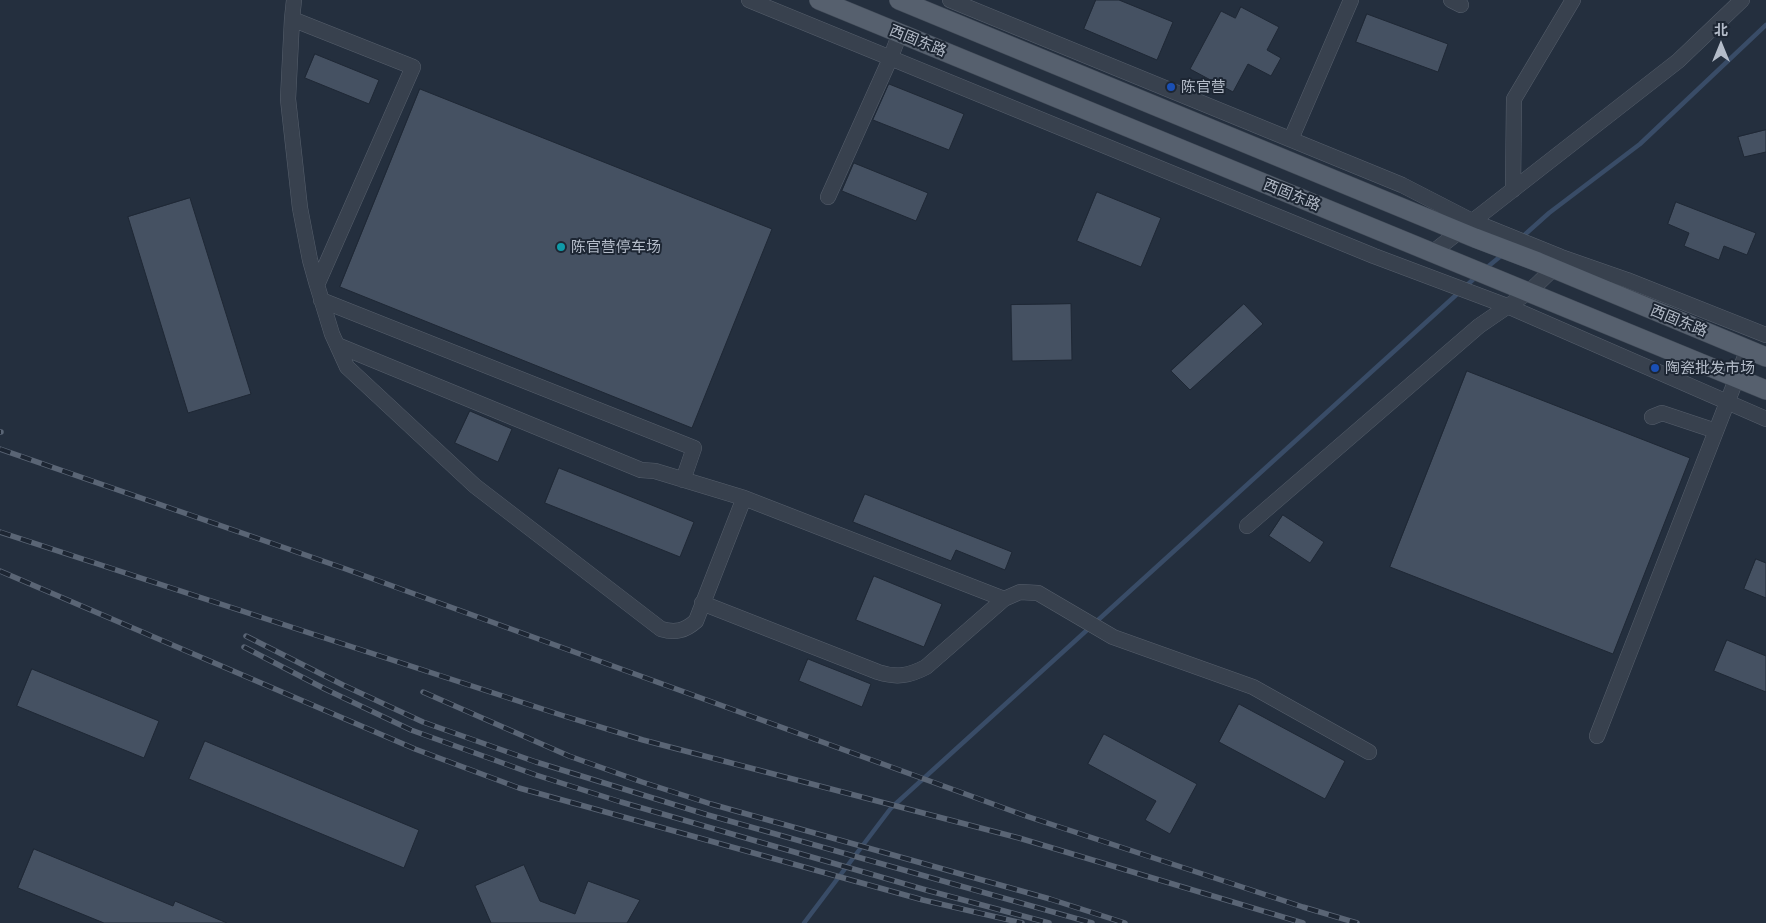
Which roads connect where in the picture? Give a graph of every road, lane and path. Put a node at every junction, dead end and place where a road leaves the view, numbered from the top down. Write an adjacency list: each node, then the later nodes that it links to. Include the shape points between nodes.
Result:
1 (294, 0): 9 (street)
2 (749, 0): 11 (street)
3 (819, 0): 10 (main road, 西固东路)
4 (899, 0): 15 (main road, 西固东路)
5 (950, 0): 12 (street)
6 (1351, 0): 12 (street)
7 (1573, 0): 13 (street, via 1514,99)
8 (1742, 0): 13 (street, via 1678,61)
9 (292, 19): 19 (street, via 288,99 300,208); 19 (street, via 413,67)
10 (900, 33): 11 (street); 16 (main road, 西固东路)
11 (890, 59): 14 (street); 20 (street, via 1374,256)
12 (1291, 139): 15 (street, via 1402,185)
13 (1513, 190): 15 (street)
14 (828, 197)
15 (1473, 229): 16 (street); 17 (main road, 西固东路)
16 (1433, 252): 18 (main road, 西固东路)
17 (1546, 261): 18 (street); 21 (street, via 1626,280); 23 (main road, 西固东路)
18 (1522, 288): 20 (street); 25 (main road, 西固东路)
19 (319, 292): 22 (street); 31 (street, via 694,448)
20 (1502, 304): 27 (street); 33 (street)
21 (1766, 335)
22 (337, 345): 31 (street, via 641,470); 35 (street, via 348,367 475,486 661,629 670,632 689,628 696,621)
23 (1748, 349): 24 (main road, 西固东路); 25 (street)
24 (1766, 357)
25 (1737, 378): 26 (main road, 西固东路); 27 (street)
26 (1766, 390)
27 (1727, 403): 29 (street); 30 (street)
28 (1652, 417): 30 (street, via 1662,413)
29 (1766, 419)
30 (1716, 431): 36 (street)
31 (683, 480): 32 (street)
32 (744, 498): 34 (street); 35 (street)
33 (1247, 526)
34 (1004, 599): 35 (street, via 926,667 902,676 878,672); 37 (street, via 1020,592 1038,593 1113,637 1253,687)
35 (702, 603)
36 (1597, 736)
37 (1369, 752)

